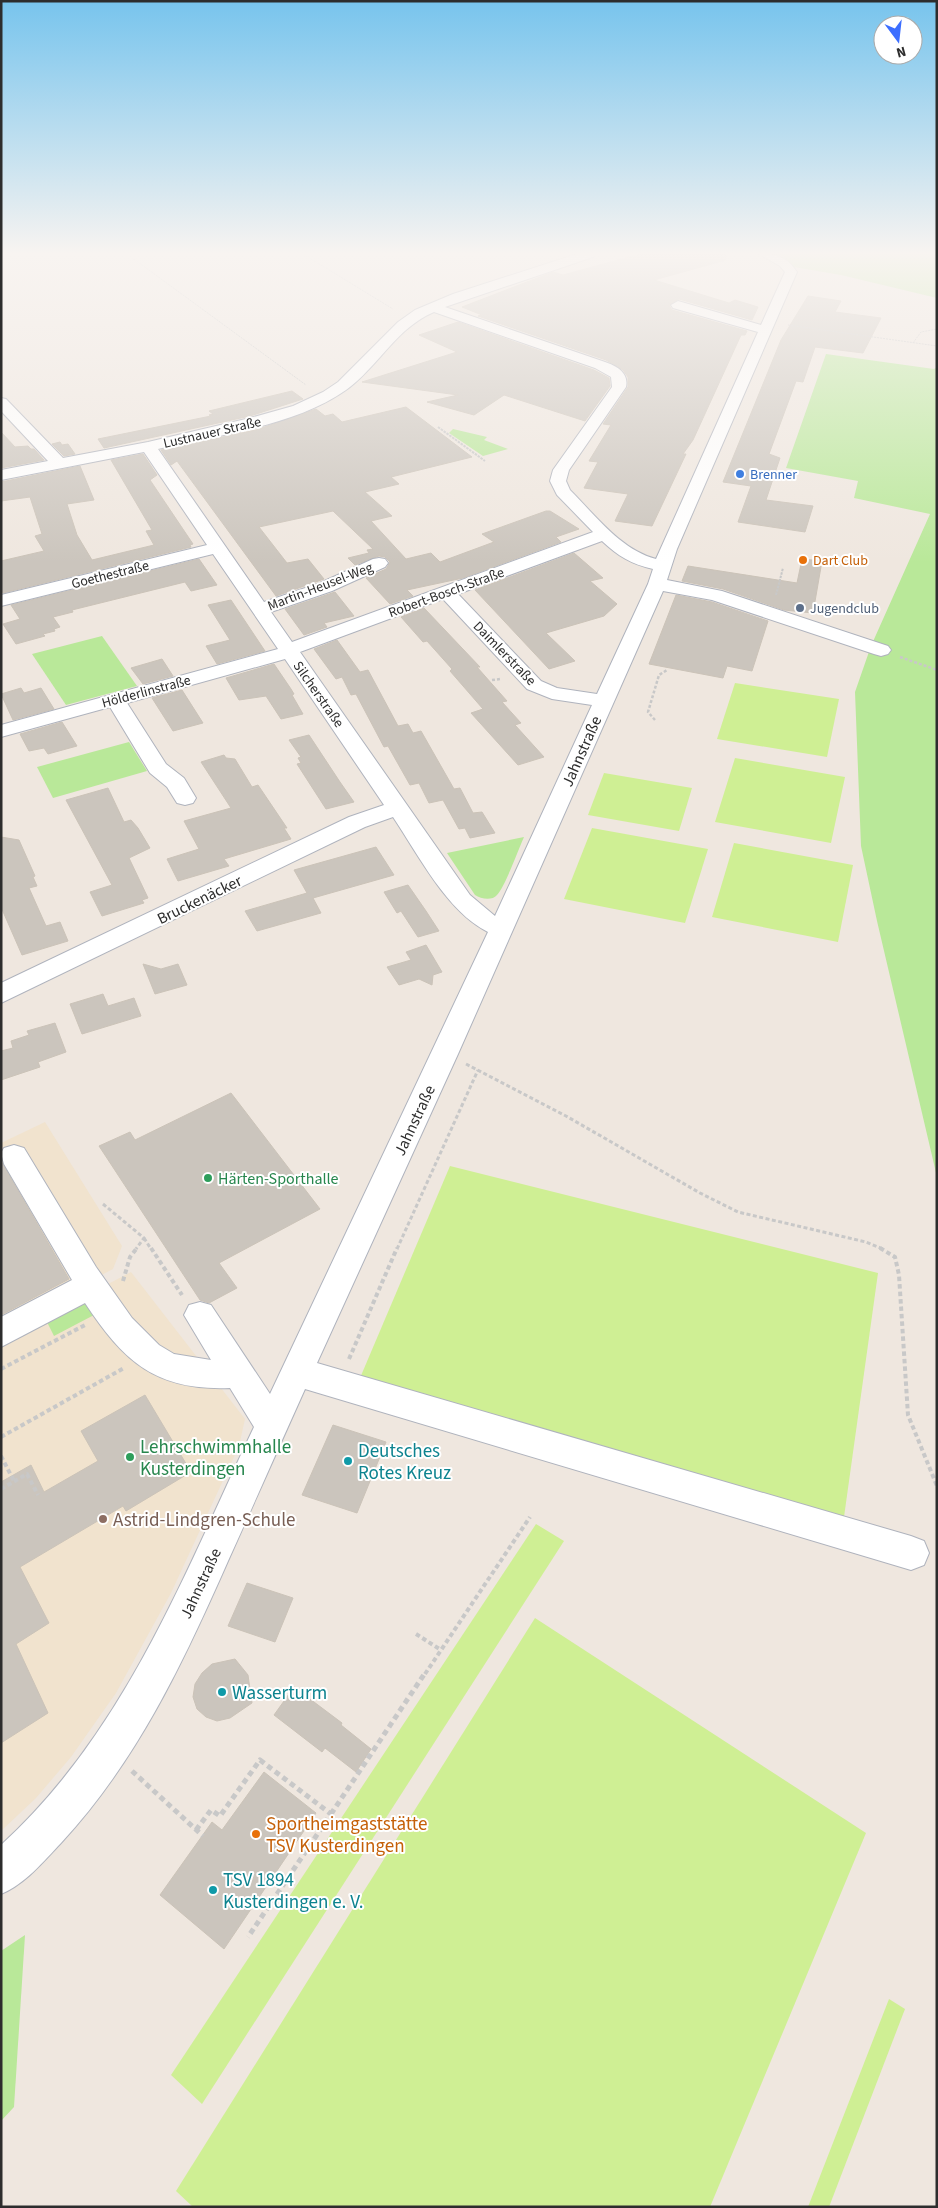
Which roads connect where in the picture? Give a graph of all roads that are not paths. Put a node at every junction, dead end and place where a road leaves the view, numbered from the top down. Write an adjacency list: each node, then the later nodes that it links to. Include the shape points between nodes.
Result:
1 (372, 357): 5 (street, Lustnauer Straße, via 348,381 298,409)
2 (577, 357): 8 (street, via 609,369 621,382 558,476 563,492)
3 (753, 357): 11 (street, Jahnstraße)
4 (1, 402): 6 (street)
5 (148, 447): 6 (street, Lustnauer Straße); 9 (street, Silcherstraße)
6 (59, 464): 7 (street, Lustnauer Straße)
7 (1, 474)
8 (604, 534): 11 (street); 12 (street, Robert-Bosch-Straße)
9 (219, 547): 13 (street, Goethestraße); 14 (street, Silcherstraße)
10 (379, 563): 14 (street, Martin-Heusel-Weg, via 333,584)
11 (659, 575): 15 (street); 18 (street, Jahnstraße)
12 (446, 592): 16 (street, Robert-Bosch-Straße); 18 (street, Daimlerstraße, via 534,685 552,692)
13 (1, 601)
14 (261, 609): 16 (street, Silcherstraße)
15 (881, 650)
16 (289, 651): 17 (street, Hölderlinstraße); 21 (street, Silcherstraße)
17 (115, 699): 19 (street, Hölderlinstraße); 20 (street, via 158,768 176,783)
18 (603, 701): 22 (street, Jahnstraße)
19 (1, 732)
20 (185, 798)
21 (398, 808): 22 (street, Silcherstraße, via 468,908); 23 (street, Bruckenäcker, via 357,822)
22 (501, 928): 28 (street, Jahnstraße)
23 (1, 994)
24 (14, 1156): 25 (street)
25 (91, 1285): 27 (street); 29 (street, via 134,1343 164,1364 190,1373)
26 (200, 1315): 29 (street)
27 (1, 1333)
28 (297, 1372): 30 (street, Jahnstraße); 31 (street)
29 (238, 1373): 30 (street)
30 (272, 1425): 32 (street, Jahnstraße, via 148,1690 109,1750 50,1824)
31 (911, 1553)
32 (1, 1872)

